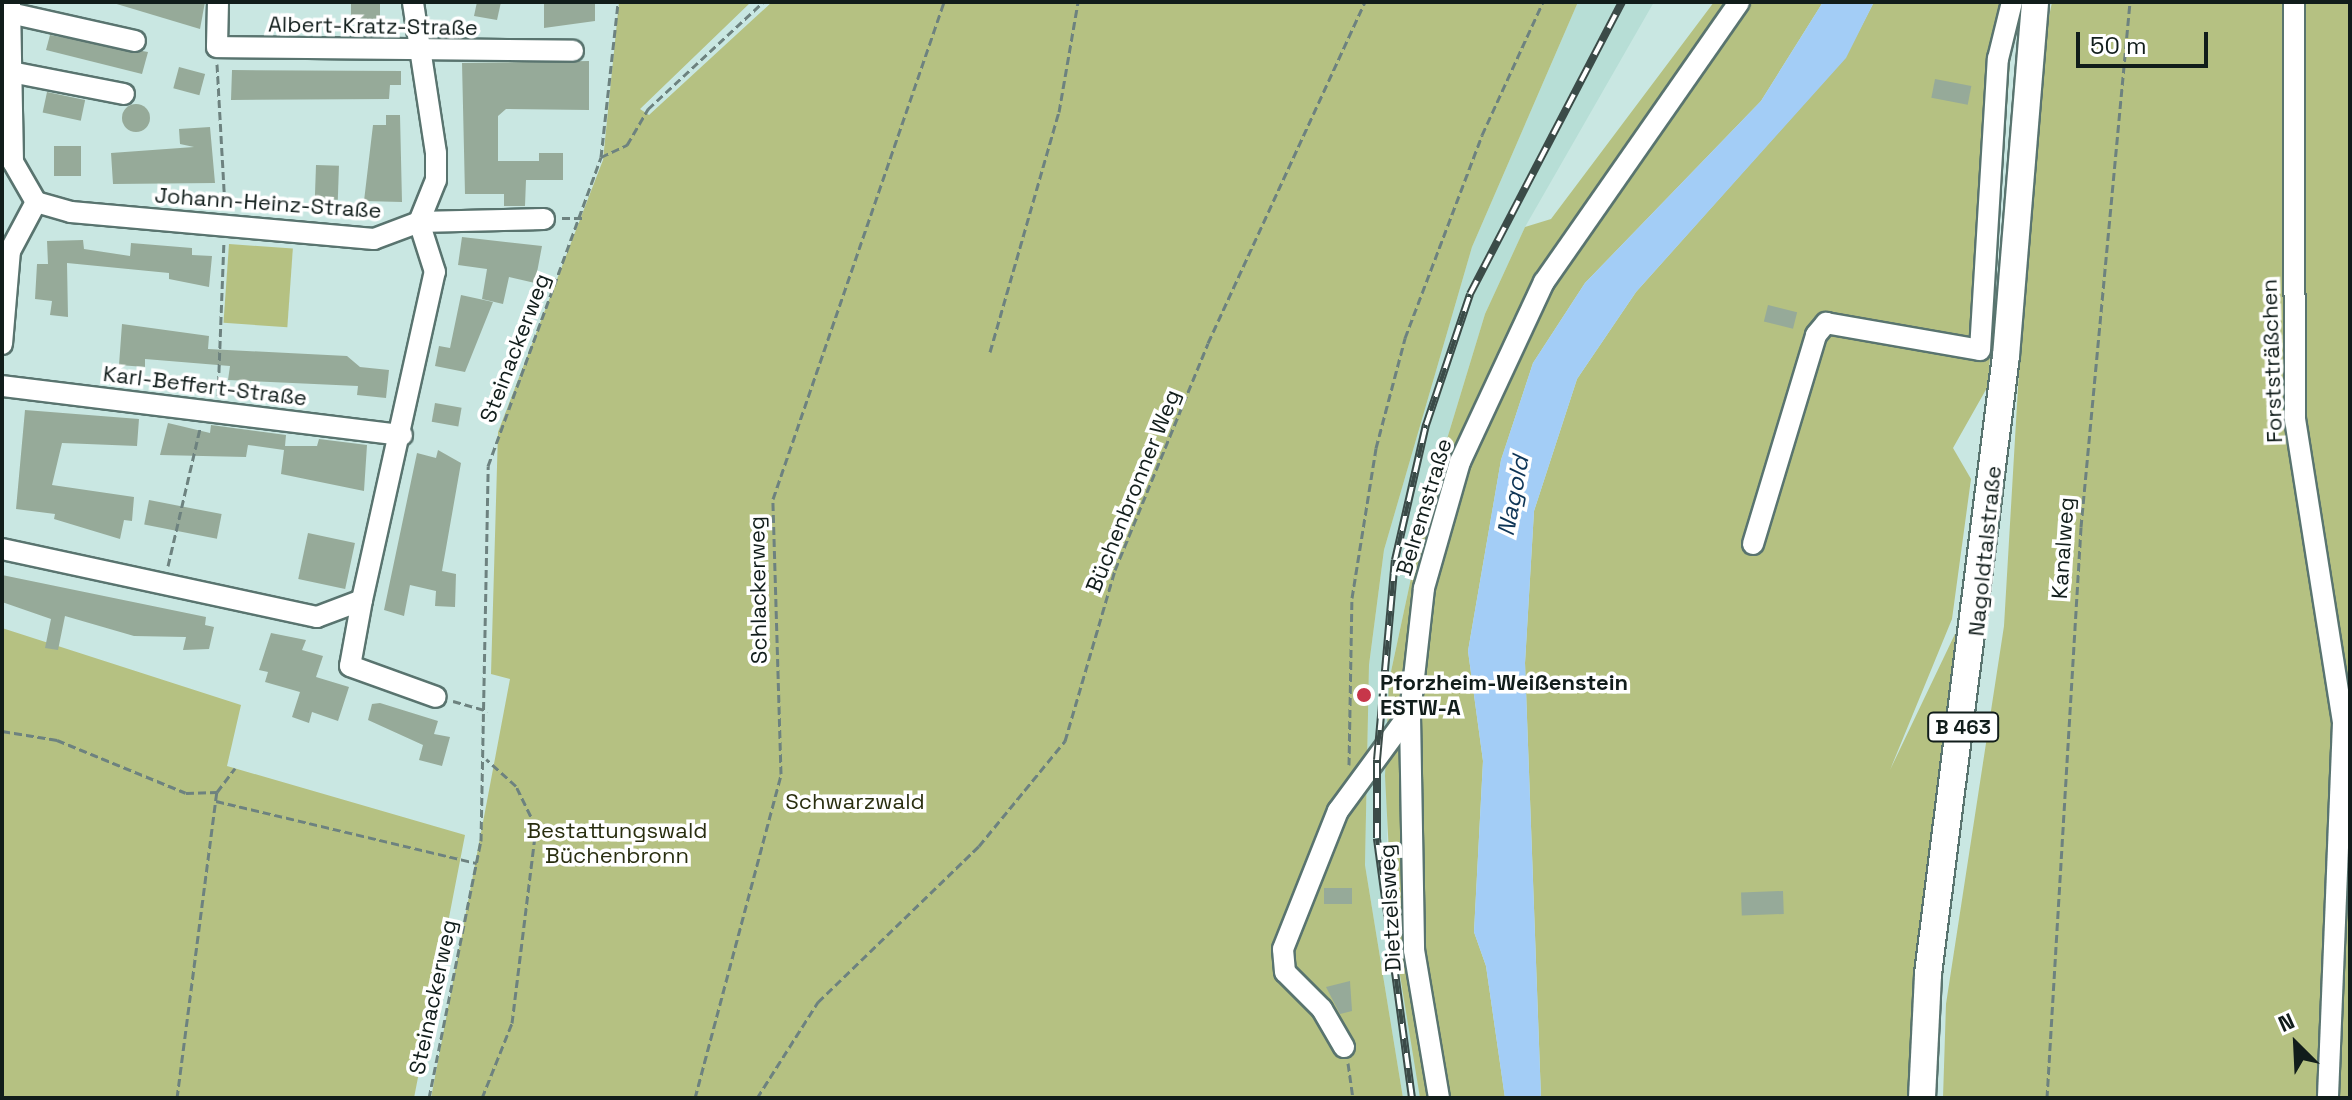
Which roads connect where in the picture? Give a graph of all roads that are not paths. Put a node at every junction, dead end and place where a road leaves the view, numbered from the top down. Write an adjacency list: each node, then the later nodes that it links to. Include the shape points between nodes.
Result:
1 (218, 2): 10 (street, Albert-Kratz-Straße, via 217,47)
2 (413, 2): 10 (street)
3 (1739, 2): 23 (street, Belremstraße, via 1559,259 1485,399 1429,565)
4 (2012, 2): 19 (street, via 1998,59 1980,350 1826,323 1816,335)
5 (2035, 2): 26 (main road, Nagoldtalstraße / B 463, via 2006,356 1928,974)
6 (2294, 2): 27 (street, Forststräßchen, via 2295,419 2343,723)
7 (10, 8): 8 (street); 11 (street)
8 (135, 41)
9 (573, 51): 10 (street, Albert-Kratz-Straße)
10 (422, 52): 15 (street, via 436,180)
11 (11, 72): 12 (street); 13 (street, via 13,162)
12 (124, 94)
13 (36, 202): 15 (street, Johann-Heinz-Straße, via 71,212 374,239); 16 (street, via 10,251)
14 (544, 219): 15 (street, Johann-Heinz-Straße)
15 (419, 222): 18 (street, via 435,272)
16 (2, 344)
17 (2, 386): 18 (street, Karl-Beffert-Straße)
18 (402, 435): 21 (street)
19 (1753, 544)
20 (2, 549): 21 (street, via 317,617)
21 (362, 600): 22 (street, via 350,666)
22 (436, 697)
23 (1410, 713): 24 (street, Belremstraße, via 1350,795 1290,925 1282,961); 25 (street, Dietzelsweg, via 1414,950)
24 (1344, 1047)
25 (1439, 1098)
26 (1922, 1098)
27 (2328, 1098)

